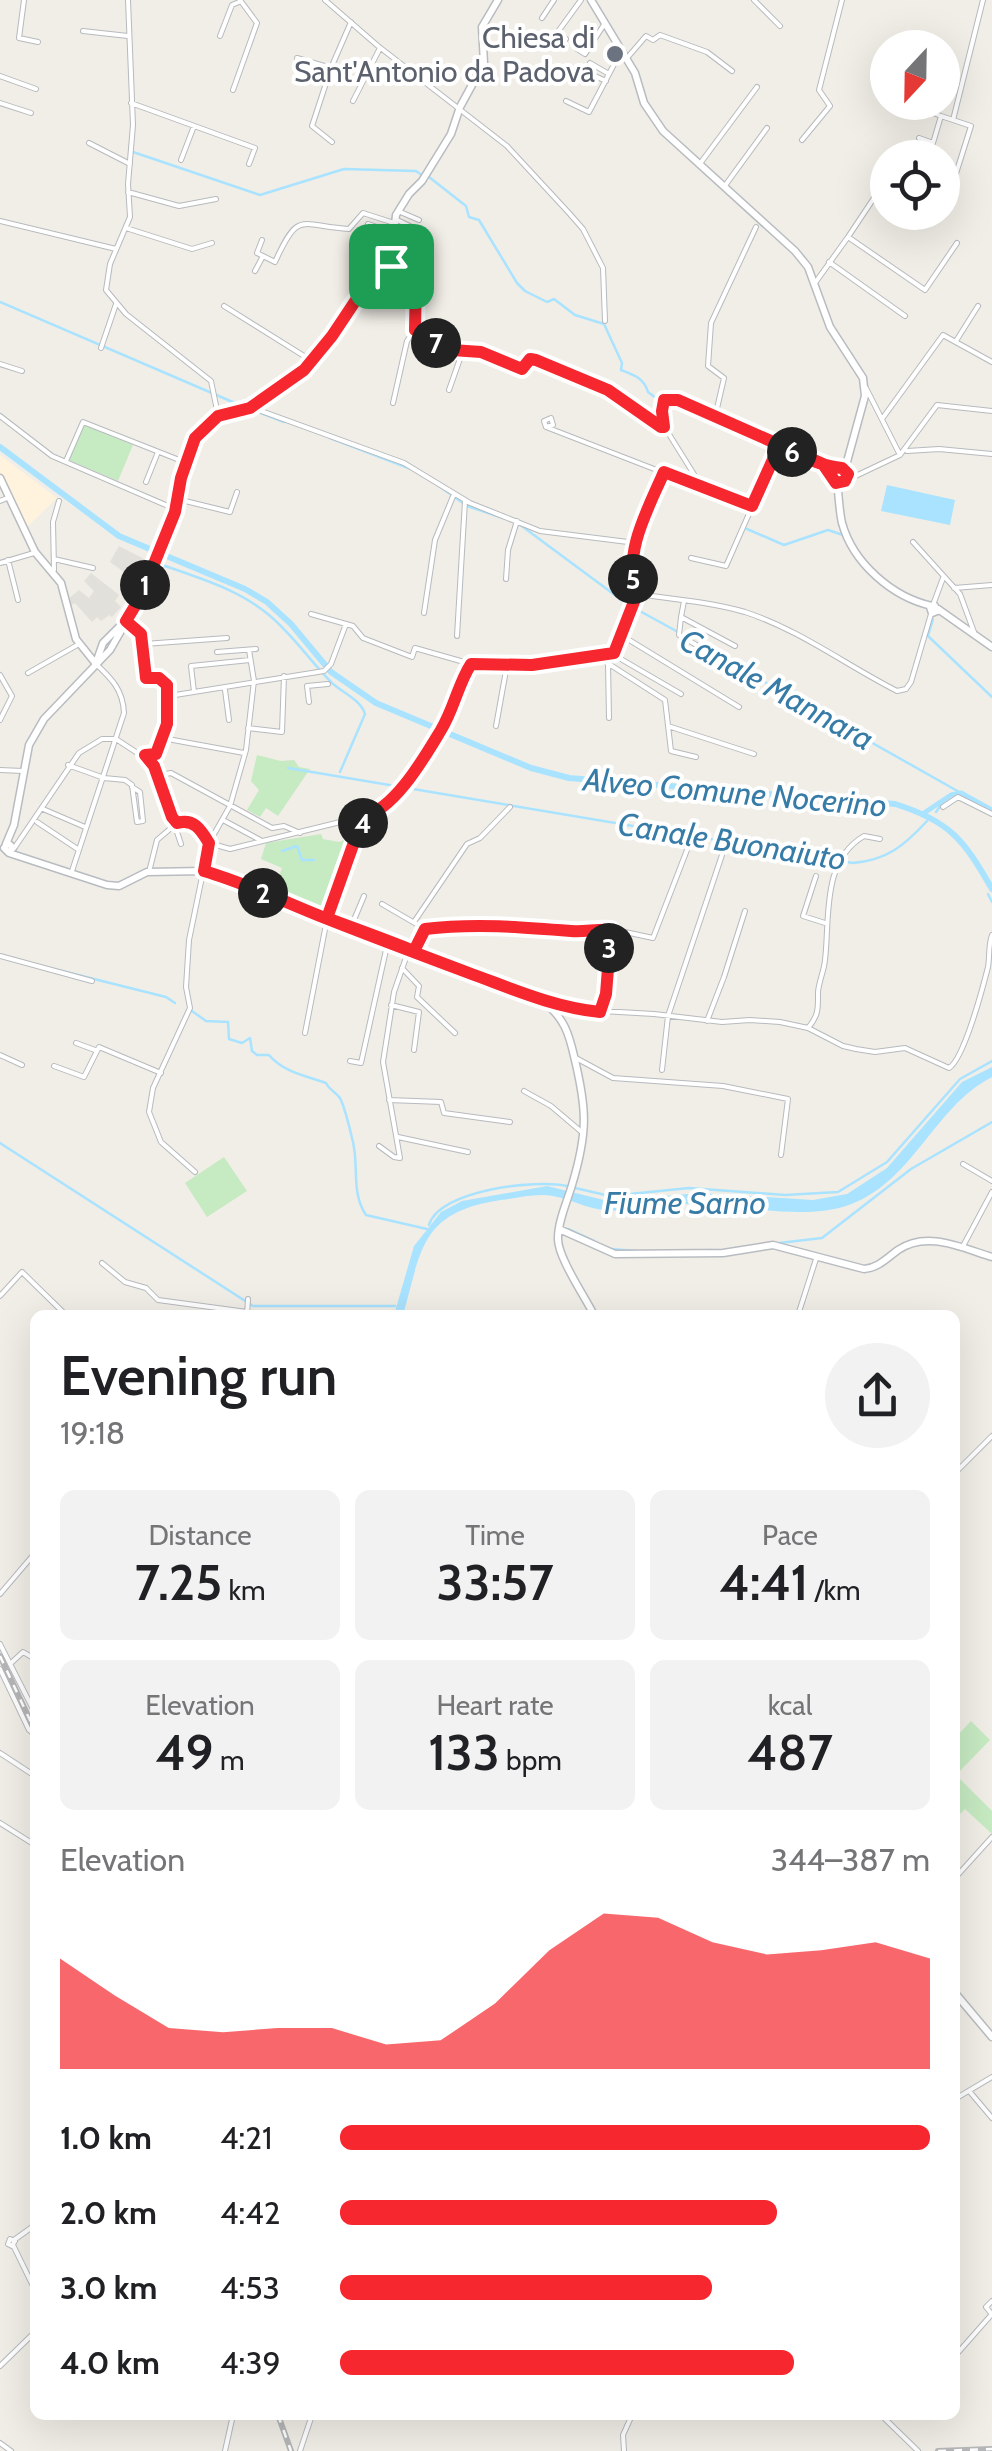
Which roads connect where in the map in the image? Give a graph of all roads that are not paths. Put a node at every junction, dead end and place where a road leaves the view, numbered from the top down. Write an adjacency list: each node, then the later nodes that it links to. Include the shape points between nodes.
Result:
1 (24, 0): 20 (street, via 20,38)
2 (128, 0): 17 (street)
3 (498, 0): 41 (street, via 482,26 484,63)
4 (554, 0): 12 (street)
5 (581, 0): 19 (street, via 558,34)
6 (591, 0): 14 (street)
7 (754, 0): 15 (street)
8 (842, 0): 48 (street, via 819,90 830,106)
9 (983, 0): 36 (street)
10 (239, 1): 18 (street); 35 (street, via 257,23)
11 (329, 1): 13 (street)
12 (542, 18)
13 (351, 22): 21 (street); 27 (street)
14 (606, 23): 22 (street, via 585,54); 23 (street)
15 (780, 26)
16 (83, 31): 17 (street)
17 (128, 36): 40 (street)
18 (220, 36)
19 (566, 40)
20 (38, 42)
21 (380, 48): 37 (street); 41 (street)
22 (577, 49)
23 (622, 49): 25 (street); 29 (street)
24 (298, 58): 27 (street)
25 (627, 58): 28 (street, via 646,36 660,34 707,52); 55 (street, via 644,103)
26 (590, 64): 29 (street)
27 (330, 68): 49 (street, via 312,126)
28 (732, 71)
29 (609, 74): 32 (street)
30 (0, 76): 34 (street)
31 (595, 76): 32 (street)
32 (606, 81): 38 (street, via 589,112)
33 (757, 87): 55 (street)
34 (36, 88)
35 (233, 90)
36 (960, 95)
37 (354, 101)
38 (566, 101)
39 (0, 103): 42 (street)
40 (131, 103): 45 (street); 53 (street)
41 (460, 107): 62 (street, via 444,147); 82 (street, via 507,146 583,229 603,268)
42 (31, 113)
43 (940, 120): 47 (street, via 933,143)
44 (954, 120): 52 (street, via 971,126)
45 (194, 126): 51 (street); 54 (street, via 255,148)
46 (767, 128): 56 (street)
47 (919, 138)
48 (802, 140)
49 (332, 142)
50 (88, 143): 53 (street)
51 (181, 160)
52 (960, 161)
53 (130, 164): 57 (street)
54 (249, 164)
55 (698, 165): 56 (street)
56 (724, 188): 77 (street, via 803,260)
57 (128, 192): 58 (street, via 179,206); 65 (street)
58 (216, 199)
59 (870, 204): 67 (street)
60 (420, 220): 62 (street)
61 (0, 221): 72 (street)
62 (395, 223): 63 (street); 66 (street); 69 (street); 73 (street, via 363,214 349,229 302,224 288,233 275,262); 75 (street)
63 (368, 224)
64 (756, 227): 98 (street, via 710,323 708,366 724,378)
65 (126, 228): 70 (street, via 192,249); 72 (street)
66 (418, 230)
67 (848, 237): 71 (street, via 926,290); 74 (street)
68 (262, 240): 73 (street, via 257,253)
69 (425, 242)
70 (212, 243)
71 (957, 243)
72 (116, 249): 78 (street, via 105,285)
73 (263, 256): 76 (street)
74 (829, 262): 77 (street); 81 (street)
75 (391, 266): 83 (street, via 417,278); 87 (street, via 356,300)
76 (254, 272)
77 (814, 283): 91 (street, via 830,327)
78 (116, 304): 85 (street); 97 (street, via 206,376)
79 (224, 306): 87 (street)
80 (978, 306): 84 (street)
81 (906, 316)
82 (605, 320)
83 (415, 330): 86 (street); 93 (street)
84 (956, 342): 88 (street); 99 (street, via 941,336)
85 (101, 347)
86 (462, 353): 92 (street); 100 (street, via 481,352 522,369 536,360 608,390)
87 (312, 361): 94 (street)
88 (992, 362)
89 (0, 364): 90 (street)
90 (22, 371)
91 (864, 384): 99 (street); 110 (street)
92 (449, 390)
93 (393, 403)
94 (249, 409): 97 (street); 116 (street, via 404,463)
95 (992, 411): 104 (street, via 937,405)
96 (0, 416): 106 (street)
97 (218, 416): 107 (street, via 195,438)
98 (716, 418): 100 (street, via 667,398); 102 (street)
99 (882, 418): 104 (street)
100 (664, 427): 108 (street)
101 (571, 437): 101 (street, via 546,427 554,423); 109 (street)
102 (779, 446): 110 (street); 122 (street)
103 (158, 452): 106 (street, via 83,422); 107 (street); 113 (street)
104 (902, 453): 105 (street); 110 (street)
105 (992, 454)
106 (66, 462): 123 (street)
107 (187, 463): 118 (street)
108 (688, 469): 112 (street); 114 (street)
109 (664, 472): 112 (street); 125 (street)
110 (843, 474): 141 (street, via 842,524 852,548 894,589)
111 (0, 478): 117 (street)
112 (682, 480): 114 (street)
113 (146, 482)
114 (703, 487): 122 (street)
115 (237, 492): 118 (street, via 230,512)
116 (453, 495): 121 (street); 142 (street, via 435,540)
117 (10, 497): 119 (street); 127 (street)
118 (177, 499): 123 (street)
119 (0, 502)
120 (59, 502): 128 (street)
121 (465, 503): 124 (street); 149 (street)
122 (752, 506): 129 (street, via 726,566)
123 (175, 510): 145 (street)
124 (517, 522): 125 (street, via 550,534); 135 (street)
125 (636, 542): 138 (street)
126 (913, 542): 134 (street)
127 (35, 552): 130 (street); 133 (street)
128 (54, 558): 132 (street); 133 (street)
129 (690, 558)
130 (8, 560): 131 (street); 139 (street)
131 (0, 563)
132 (93, 568)
133 (53, 572): 151 (street)
134 (943, 578): 137 (street); 141 (street)
135 (506, 579)
136 (992, 586): 137 (street)
137 (954, 588): 147 (street)
138 (637, 594): 140 (street); 148 (street)
139 (18, 600)
140 (684, 601): 141 (street, via 768,622 896,690 911,682); 144 (street)
141 (934, 609): 147 (street)
142 (424, 613)
143 (311, 614): 146 (street)
144 (681, 616): 153 (street); 155 (street, via 679,633)
145 (126, 621): 152 (street); 160 (street)
146 (346, 624): 161 (street, via 362,638 412,657 415,648); 164 (street, via 330,666)
147 (974, 632): 154 (street)
148 (621, 634): 157 (street); 176 (street)
149 (458, 636)
150 (227, 638): 152 (street)
151 (79, 644): 160 (street); 165 (street)
152 (144, 644): 174 (street, via 146,678 166,681)
153 (735, 646)
154 (992, 647)
155 (707, 651)
156 (218, 652): 159 (street, via 253,650)
157 (615, 653): 158 (street); 163 (street); 173 (street)
158 (594, 655): 162 (street); 163 (street)
159 (251, 660): 168 (street); 172 (street, via 191,666)
160 (93, 662): 184 (street, via 123,696); 191 (street, via 42,722)
161 (471, 664): 162 (street); 200 (street, via 440,731 403,786 383,809)
162 (507, 664): 180 (street)
163 (610, 664): 177 (street); 181 (street, via 665,700)
164 (306, 672): 167 (street); 170 (street)
165 (28, 673)
166 (0, 675): 178 (street, via 12,696)
167 (284, 676): 168 (street); 182 (street, via 282,732)
168 (254, 682): 171 (street); 182 (street)
169 (328, 684): 170 (street)
170 (307, 686): 175 (street)
171 (225, 689): 172 (street); 179 (street)
172 (194, 692): 174 (street)
173 (681, 694)
174 (169, 696): 183 (street)
175 (309, 702)
176 (739, 707)
177 (609, 718)
178 (0, 720)
179 (229, 720)
180 (496, 726)
181 (668, 726): 186 (street); 188 (street, via 672,752)
182 (248, 728): 185 (street)
183 (162, 738): 185 (street); 187 (street, via 156,754)
184 (116, 739): 187 (street); 189 (street, via 87,746); 193 (street)
185 (244, 753): 195 (street)
186 (754, 754)
187 (145, 755): 192 (street)
188 (696, 757)
189 (68, 765): 193 (street); 198 (street)
190 (0, 770): 191 (street)
191 (23, 772): 211 (street)
192 (156, 776): 195 (street, via 171,774); 203 (street)
193 (104, 778): 194 (street); 204 (street)
194 (132, 787): 194 (street, via 140,792 143,822 138,822)
195 (231, 803): 201 (street); 205 (street, via 272,828)
196 (510, 806): 222 (street, via 467,844)
197 (943, 808): 199 (street, via 958,797)
198 (43, 809): 202 (street); 204 (street)
199 (992, 814)
200 (363, 817): 205 (street); 221 (street)
201 (223, 820): 208 (street); 209 (street)
202 (35, 821): 211 (street); 212 (street)
203 (176, 824): 209 (street, via 194,824); 210 (street); 215 (street, via 157,840)
204 (86, 827): 212 (street)
205 (301, 833): 208 (street)
206 (692, 838): 226 (street, via 653,938)
207 (880, 840): 223 (street, via 869,836 848,848)
208 (262, 842): 209 (street, via 230,849)
209 (209, 843): 214 (street)
210 (182, 844)
211 (9, 848): 216 (street)
212 (79, 850): 216 (street)
213 (722, 855): 236 (street)
214 (204, 871): 215 (street); 221 (street); 250 (street, via 189,940 190,1008)
215 (148, 872): 216 (street, via 119,886)
216 (71, 876)
217 (816, 876): 223 (street, via 803,916)
218 (364, 896): 224 (street)
219 (382, 904): 222 (street)
220 (745, 910): 237 (street)
221 (327, 918): 224 (street); 240 (street)
222 (414, 922): 225 (street)
223 (825, 923): 238 (street, via 818,1013)
224 (350, 927): 228 (street)
225 (425, 929): 226 (street); 229 (street)
226 (611, 930): 235 (street)
227 (992, 936): 238 (street, via 954,1066 942,1068 905,1048 843,1046)
228 (388, 940): 229 (street); 246 (street, via 361,1063)
229 (411, 950): 231 (street); 233 (street)
230 (0, 956): 232 (street)
231 (402, 968): 234 (street); 239 (street, via 420,986 418,997)
232 (92, 981)
233 (546, 1003): 235 (street); 245 (street, via 568,1030)
234 (391, 1006): 243 (street, via 419,1012); 252 (street, via 383,1069)
235 (600, 1012): 236 (street)
236 (668, 1016): 237 (street); 249 (street)
237 (707, 1021): 238 (street, via 766,1020)
238 (808, 1028)
239 (455, 1033)
240 (304, 1034)
241 (76, 1043): 242 (street)
242 (95, 1050): 248 (street, via 84,1076); 250 (street)
243 (414, 1050)
244 (0, 1055): 247 (street)
245 (574, 1057): 254 (street); 258 (street, via 613,1078 723,1086 788,1099)
246 (350, 1061)
247 (22, 1065)
248 (54, 1066)
249 (662, 1070)
250 (162, 1073): 260 (street, via 151,1099 154,1128)
251 (524, 1091): 254 (street)
252 (390, 1100): 253 (street, via 441,1102 444,1113); 255 (street)
253 (510, 1122)
254 (584, 1134): 263 (street)
255 (398, 1138): 256 (street, via 400,1158); 257 (street)
256 (379, 1146)
257 (468, 1152)
258 (781, 1155)
259 (963, 1164): 261 (street)
260 (195, 1172)
261 (992, 1181)
262 (992, 1192): 264 (street)
263 (559, 1228): 266 (street, via 615,1254 723,1253 773,1245); 273 (street, via 560,1248)
264 (962, 1248): 265 (street); 266 (street, via 913,1242 868,1269)
265 (992, 1258)
266 (816, 1259): 274 (street)
267 (102, 1263): 271 (street, via 158,1300)
268 (0, 1296): 270 (street, via 22,1272)
269 (248, 1301): 272 (street)
270 (61, 1310)
271 (222, 1310)
272 (247, 1310)
273 (591, 1310)
274 (800, 1310)
275 (992, 1436): 276 (street)
276 (960, 1467)
277 (30, 1558): 278 (street)
278 (0, 1594)
279 (0, 1644): 281 (street)
280 (30, 1656): 281 (street, via 23,1652)
281 (10, 1664): 283 (street)
282 (0, 1669): 284 (street)
283 (30, 1703)
284 (30, 1731)
285 (0, 1753): 286 (street)
286 (30, 1773)
287 (0, 1823): 289 (street)
288 (992, 1838): 290 (street)
289 (30, 1842)
290 (960, 1873)
291 (960, 1999): 292 (street)
292 (992, 2037)
293 (992, 2078): 294 (street)
294 (970, 2092): 295 (street); 296 (street)
295 (960, 2097)
296 (992, 2118)
297 (30, 2229): 298 (street)
298 (12, 2243): 299 (street); 300 (street)
299 (0, 2248)
300 (30, 2280)
301 (992, 2301): 302 (street, via 986,2307)
302 (992, 2314): 304 (street)
303 (30, 2337): 307 (street)
304 (968, 2340): 305 (street); 306 (street)
305 (960, 2341)
306 (960, 2350)
307 (0, 2366)
308 (232, 2420): 315 (street)
309 (310, 2420): 316 (street)
310 (630, 2420): 317 (street)
311 (888, 2421): 313 (street)
312 (0, 2443): 314 (street)
313 (916, 2449)
314 (10, 2451)
315 (225, 2451)
316 (300, 2451)
317 (624, 2451)

